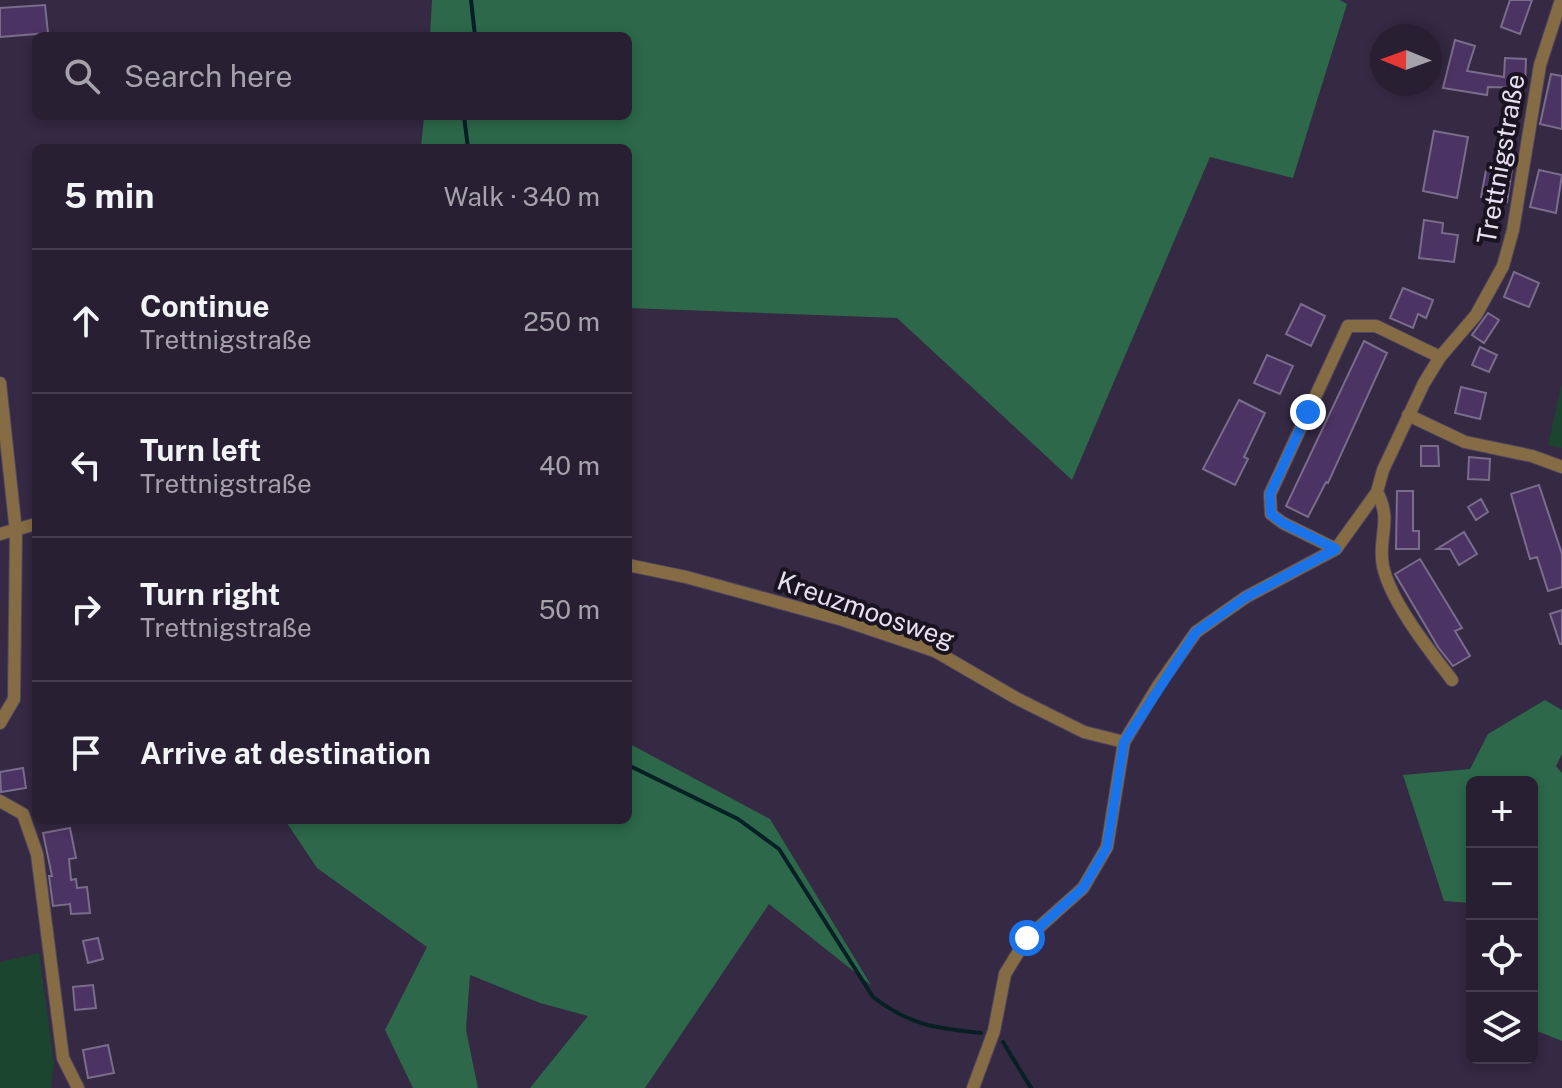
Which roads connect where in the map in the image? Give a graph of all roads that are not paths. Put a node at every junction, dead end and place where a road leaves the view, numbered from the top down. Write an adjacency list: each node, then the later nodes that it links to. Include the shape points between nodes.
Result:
1 (1561, 0): 2 (street, Trettnigstraße, via 1540,65 1503,266 1476,315)
2 (1440, 357): 4 (street, Trettnigstraße); 10 (street, via 1376,326 1348,326 1270,494 1271,514)
3 (0, 383): 8 (street)
4 (1408, 415): 5 (street, via 1465,442); 6 (street, Trettnigstraße)
5 (1562, 467)
6 (1377, 492): 10 (street, Trettnigstraße); 12 (street, via 1386,508 1382,565 1421,639)
7 (32, 526): 8 (street)
8 (16, 532): 9 (street); 13 (street, via 14,699)
9 (0, 534)
10 (1336, 549): 14 (street, Trettnigstraße, via 1246,597 1196,632)
11 (632, 566): 14 (street, Kreuzmoosweg, via 843,620 935,651 1084,732)
12 (1452, 680)
13 (0, 723)
14 (1124, 742): 17 (street, Trettnigstraße, via 1107,847 1083,888 1027,938 1005,974 994,1031)
15 (0, 801): 16 (street, via 23,814 37,854 63,1058)
16 (78, 1088)
17 (973, 1088)

